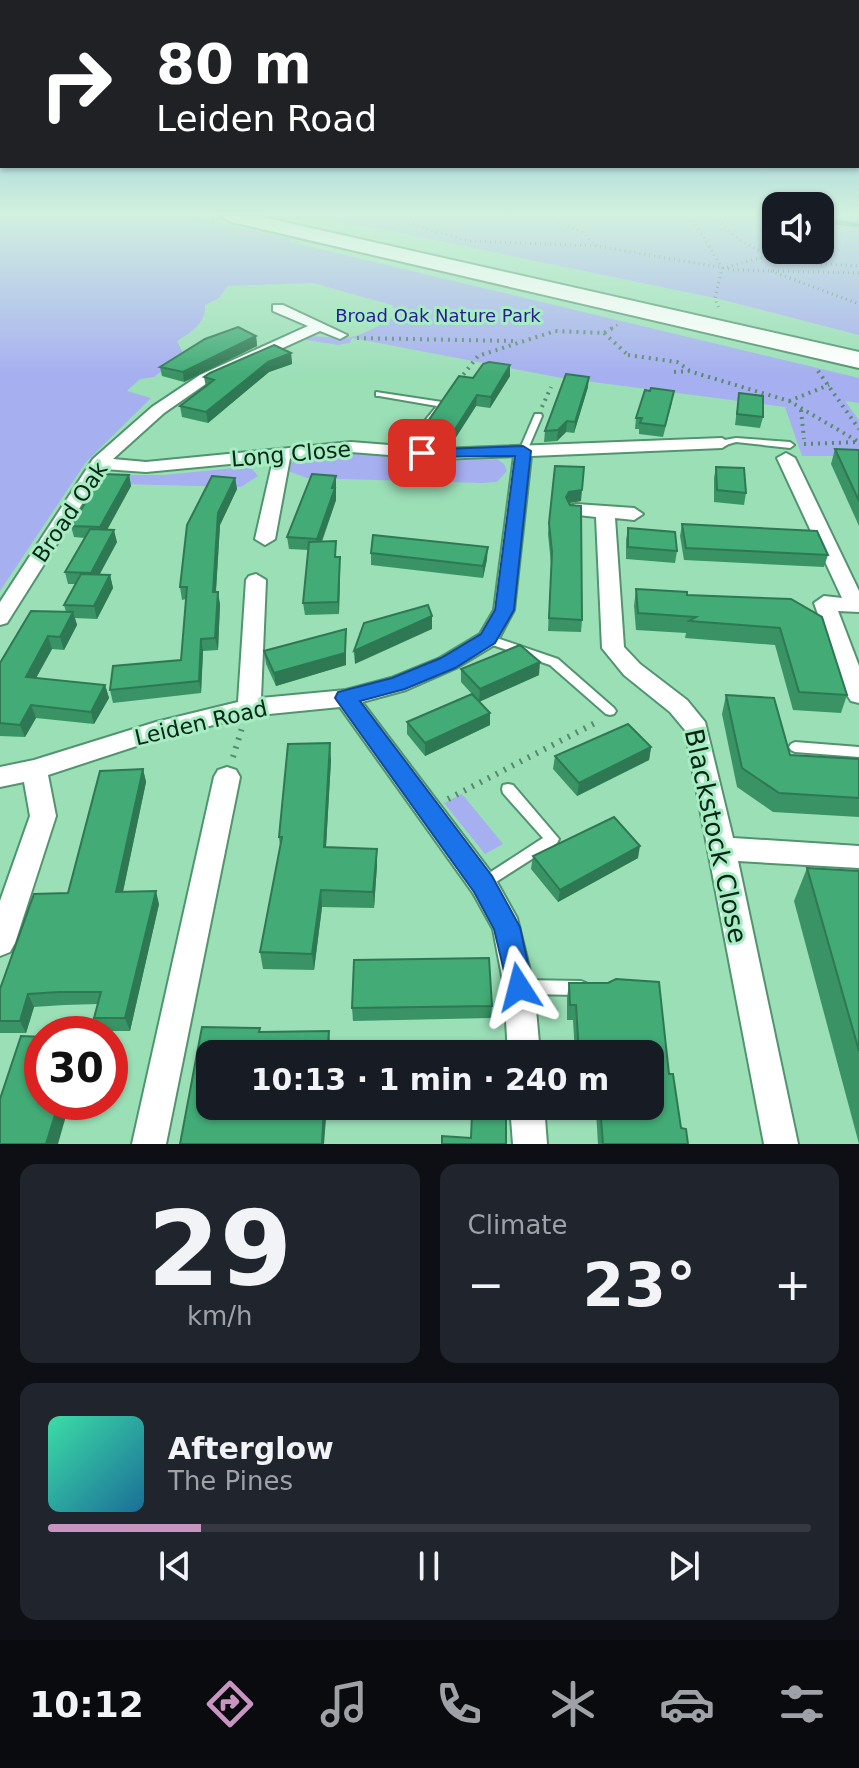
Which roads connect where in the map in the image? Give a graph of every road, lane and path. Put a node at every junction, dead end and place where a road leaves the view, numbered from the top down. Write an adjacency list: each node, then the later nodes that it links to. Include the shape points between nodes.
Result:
1 (464, 269): 16 (highway)
2 (519, 269): 9 (highway)
3 (722, 269): 9 (path, via 715,298)
4 (767, 269): 7 (path)
5 (775, 269): 6 (path)
6 (859, 273)
7 (859, 304)
8 (278, 308): 11 (street)
9 (720, 314): 15 (highway)
10 (624, 321): 12 (path)
11 (320, 326): 13 (street); 33 (street, Broad Oak, via 205,378 158,410)
12 (604, 333): 14 (path, via 555,331); 17 (path, via 628,355 677,362)
13 (340, 335): 14 (path)
14 (520, 341): 22 (path, via 478,356)
15 (859, 347)
16 (859, 360)
17 (689, 371): 18 (path); 21 (path)
18 (674, 372)
19 (551, 387): 24 (path)
20 (379, 394): 22 (lane)
21 (789, 401): 23 (path); 25 (path, via 829,385)
22 (442, 404): 29 (lane)
23 (801, 410): 26 (path); 28 (path)
24 (538, 416): 30 (lane)
25 (859, 429)
26 (859, 442): 28 (path)
27 (722, 443): 30 (street, Long Close); 31 (lane, via 736,440)
28 (805, 444): 31 (path)
29 (404, 451): 30 (street, Long Close); 32 (street, Long Close, via 351,447)
30 (523, 451): 38 (street, via 504,610)
31 (788, 451): 39 (street, via 856,606 824,603)
32 (282, 456): 33 (street, Long Close, via 146,467); 35 (street)
33 (99, 463): 37 (street, Broad Oak)
34 (634, 514): 50 (street, Blackstock Close, via 590,511 613,648 620,660 687,710 697,728)
35 (265, 539)
36 (256, 580): 41 (street)
37 (0, 618)
38 (488, 639): 40 (street, Leiden Road, via 398,684); 42 (lane, via 554,662)
39 (859, 695)
40 (346, 698): 41 (street, Leiden Road); 49 (street)
41 (249, 708): 45 (street, Leiden Road); 47 (path)
42 (610, 711): 49 (path, via 606,718)
43 (795, 747): 44 (lane)
44 (859, 752)
45 (34, 770): 46 (street, Leiden Road); 53 (street, via 43,816)
46 (0, 777)
47 (227, 777): 58 (street)
48 (508, 789): 52 (lane, via 552,839)
49 (429, 809): 52 (street)
50 (719, 849): 51 (street); 60 (street, Blackstock Close)
51 (859, 857)
52 (483, 884): 54 (street, via 507,927)
53 (0, 943)
54 (519, 987): 55 (lane); 56 (street)
55 (591, 988)
56 (523, 1040)
57 (528, 1120): 59 (street)
58 (149, 1144)
59 (530, 1144)
60 (781, 1144)

